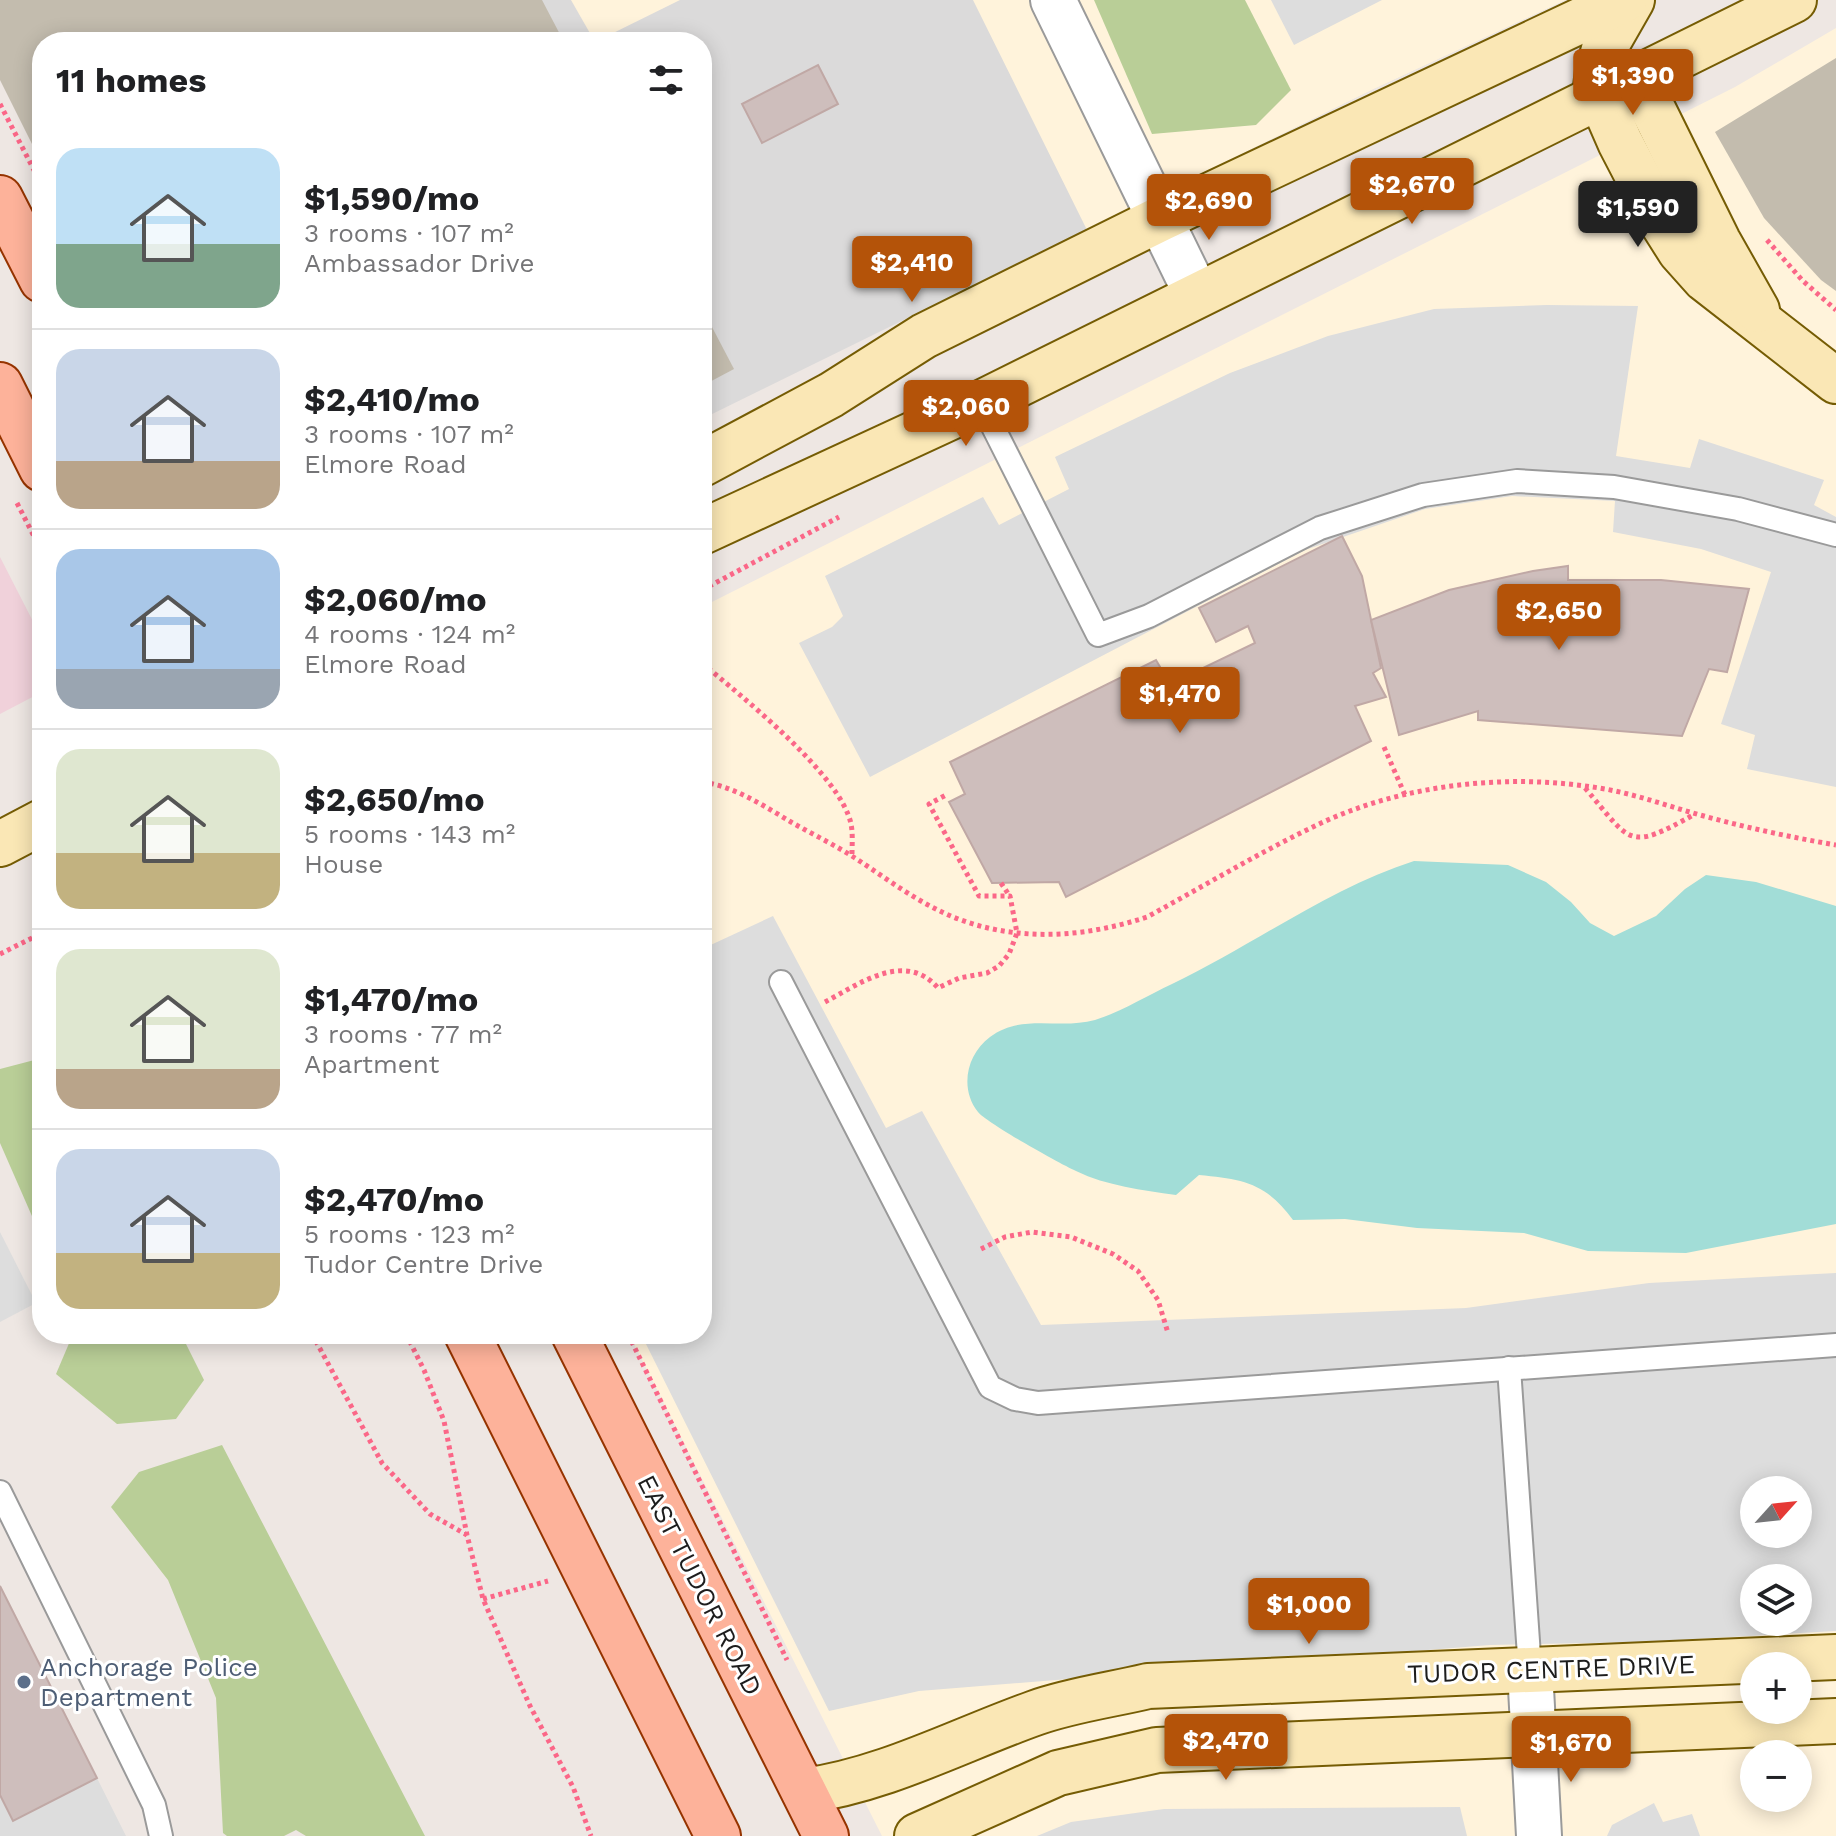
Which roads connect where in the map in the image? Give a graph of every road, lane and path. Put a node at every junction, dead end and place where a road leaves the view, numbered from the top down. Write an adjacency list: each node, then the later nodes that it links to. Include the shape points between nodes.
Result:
1 (1053, 0): 10 (street)
2 (1624, 0): 10 (street)
3 (1632, 0): 6 (street, via 1604,49 1596,79)
4 (1794, 0): 5 (street)
5 (1637, 77): 6 (street); 15 (street, via 1718,241)
6 (1598, 97): 13 (street); 15 (street, via 1680,251 1721,293)
7 (0, 104): 8 (path)
8 (32, 166)
9 (0, 198): 12 (main road)
10 (1160, 219): 13 (street); 19 (street, via 924,336 831,395)
11 (1760, 232): 14 (path)
12 (32, 260)
13 (1197, 295): 18 (street)
14 (1836, 310)
15 (1767, 326): 16 (street)
16 (1836, 381)
17 (0, 385): 20 (main road)
18 (981, 403): 22 (street); 23 (lane, via 1098,635 1149,616 1320,528 1423,495 1517,481 1614,487 1738,509)
19 (712, 459)
20 (28, 483): 21 (path)
21 (32, 503)
22 (712, 527)
23 (1836, 535)
24 (712, 672): 34 (path, via 780,730 831,786 851,824)
25 (1384, 747): 29 (path)
26 (712, 783): 34 (path)
27 (1584, 786): 29 (path, via 1453,785); 30 (path); 30 (path, via 1625,835 1641,839)
28 (946, 795): 36 (path, via 929,804 979,896)
29 (1405, 795): 37 (path, via 1320,823 1147,917 1093,932)
30 (1696, 814): 33 (path)
31 (32, 827): 32 (street)
32 (0, 844)
33 (1836, 845)
34 (852, 856): 37 (path, via 958,919)
35 (1001, 883): 36 (path)
36 (1010, 896): 37 (path)
37 (1017, 933): 41 (path, via 1009,954 987,973 938,988 916,972 881,973)
38 (32, 938): 39 (path)
39 (0, 954)
40 (781, 982): 41 (lane)
41 (798, 1016): 50 (lane, via 990,1387 1038,1403)
42 (981, 1249): 43 (path, via 1032,1232 1071,1237 1113,1254 1138,1271 1158,1300)
43 (1168, 1333)
44 (317, 1344): 52 (path, via 382,1463 430,1514)
45 (411, 1344): 52 (path, via 444,1421)
46 (472, 1344): 63 (main road)
47 (579, 1344): 60 (main road, EAST TUDOR ROAD)
48 (633, 1344): 56 (path)
49 (1836, 1345): 50 (lane)
50 (1509, 1368): 57 (lane)
51 (0, 1492): 61 (lane, via 154,1805)
52 (467, 1535): 54 (path)
53 (549, 1581): 54 (path)
54 (483, 1599): 62 (path)
55 (1836, 1657): 57 (street, TUDOR CENTRE DRIVE)
56 (790, 1666)
57 (1530, 1670): 59 (street); 60 (street, TUDOR CENTRE DRIVE, via 1148,1686 1039,1711 872,1776)
58 (1836, 1721): 59 (street)
59 (1535, 1734): 65 (street, via 1157,1750 1058,1773); 66 (street)
60 (804, 1791): 64 (main road, EAST TUDOR ROAD)
61 (161, 1836)
62 (591, 1836)
63 (718, 1836)
64 (826, 1836)
65 (917, 1836)
66 (1539, 1836)

